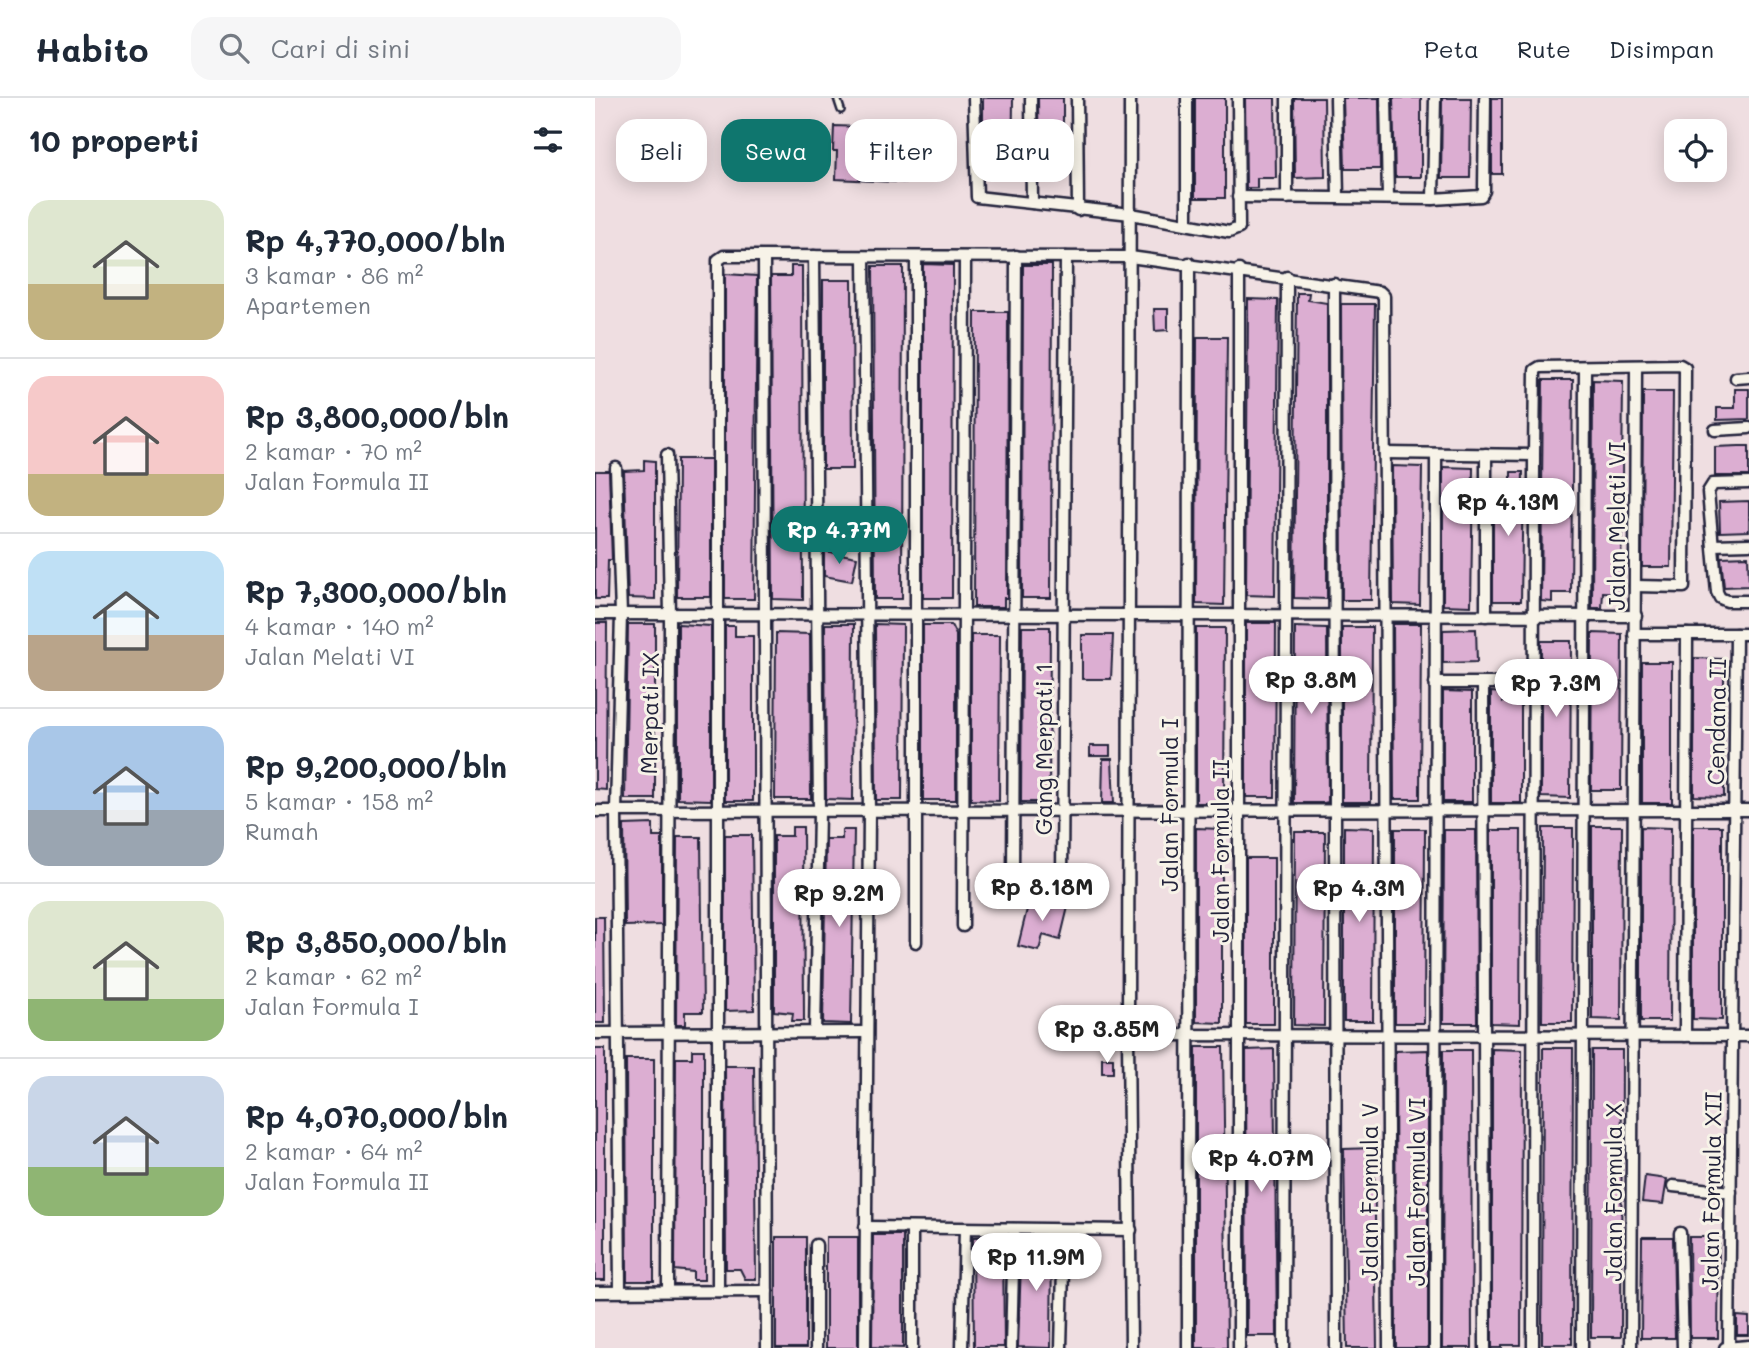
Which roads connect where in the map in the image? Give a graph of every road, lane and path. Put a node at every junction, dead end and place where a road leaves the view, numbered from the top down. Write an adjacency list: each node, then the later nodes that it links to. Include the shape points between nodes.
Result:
1 (837, 98): 13 (lane)
2 (974, 98): 19 (street, via 977,197)
3 (1031, 98): 19 (street)
4 (1077, 98): 20 (street)
5 (1131, 98): 21 (street)
6 (1187, 98): 22 (street)
7 (1238, 98): 14 (street)
8 (1287, 98): 16 (street)
9 (1336, 98): 15 (street)
10 (1386, 98): 17 (street)
11 (1434, 98): 18 (street)
12 (1485, 98): 18 (street, via 1484,191 1476,198)
13 (841, 110)
14 (1238, 197): 16 (street); 22 (street, via 1236,231)
15 (1338, 197): 16 (street); 17 (street)
16 (1287, 198)
17 (1388, 198): 18 (street)
18 (1433, 199)
19 (1032, 204): 20 (street)
20 (1078, 210): 21 (street)
21 (1131, 215): 22 (street); 23 (street)
22 (1188, 224)
23 (1130, 251): 29 (street); 31 (street); 63 (street)
24 (814, 256): 26 (street); 27 (street); 58 (street)
25 (1016, 256): 29 (street); 30 (street); 61 (street)
26 (764, 257): 54 (street, via 724,256 718,260); 55 (street)
27 (864, 257): 28 (street); 59 (street)
28 (916, 257): 30 (street); 56 (street)
29 (1066, 257): 62 (street, Gang Merpati 1)
30 (965, 258): 60 (street)
31 (1189, 263): 32 (street); 64 (street, Jalan Formula I)
32 (1239, 270): 33 (street); 65 (street, Jalan Formula II)
33 (1287, 277): 34 (street); 66 (street)
34 (1334, 284): 41 (street, Jalan Formula V, via 1384,296); 67 (street)
35 (1585, 367): 36 (street); 45 (street, via 1540,366 1535,370); 72 (street)
36 (1636, 367): 50 (street, Jalan Melati VI); 50 (street, via 1685,368 1684,587)
37 (1749, 377): 38 (street)
38 (1737, 378)
39 (1749, 428): 40 (street)
40 (1715, 430)
41 (1385, 453): 42 (street); 68 (street, Jalan Formula V)
42 (1436, 454): 43 (street); 69 (street, Jalan Formula VI)
43 (1486, 454): 45 (street); 70 (street)
44 (667, 455): 57 (street, Merpati IX)
45 (1534, 455): 71 (street)
46 (616, 468): 53 (street)
47 (1749, 483): 49 (street, via 1710,486)
48 (1749, 544): 49 (street)
49 (1713, 545): 51 (street, via 1720,598)
50 (1635, 586): 73 (street, Jalan Melati VI)
51 (1749, 601)
52 (595, 614): 53 (street)
53 (621, 614): 57 (street); 88 (street)
54 (720, 614): 55 (street); 57 (street); 90 (street)
55 (767, 614): 58 (street); 91 (street)
56 (914, 614): 59 (street); 60 (street); 93 (street)
57 (670, 615): 89 (street, Merpati IX)
58 (815, 615): 59 (street); 92 (street)
59 (866, 615): 105 (street)
60 (965, 615): 61 (street); 94 (street)
61 (1014, 615): 62 (street); 95 (street)
62 (1063, 615): 63 (street); 96 (street, Gang Merpati 1)
63 (1129, 615): 64 (street); 97 (street)
64 (1190, 615): 65 (street); 98 (street, Jalan Formula I)
65 (1240, 615): 66 (street); 99 (street, Jalan Formula II)
66 (1287, 616): 67 (street); 100 (street)
67 (1336, 616): 68 (street); 101 (street)
68 (1387, 616): 69 (street); 102 (street, Jalan Formula V)
69 (1437, 616): 70 (street); 78 (street, Jalan Formula VI)
70 (1486, 616): 71 (street)
71 (1535, 616): 72 (street); 80 (street)
72 (1585, 616): 73 (street); 82 (street)
73 (1636, 616): 74 (street, Jalan Melati VI)
74 (1635, 634): 75 (street); 83 (street, Jalan Melati VI)
75 (1687, 634): 76 (street); 84 (street)
76 (1736, 634): 77 (street); 85 (street, Cendana II)
77 (1749, 634)
78 (1435, 683): 79 (street); 103 (street, Jalan Formula VI)
79 (1483, 683): 80 (street); 81 (street)
80 (1533, 683): 104 (street)
81 (1484, 810): 103 (street); 104 (street); 124 (street)
82 (1584, 810): 83 (street); 104 (street); 126 (street)
83 (1634, 810): 84 (street); 127 (street, Jalan Melati VI)
84 (1686, 810): 85 (street); 128 (street)
85 (1734, 810): 86 (street); 129 (street, Cendana II)
86 (1749, 810)
87 (595, 811): 88 (street)
88 (616, 811): 89 (street); 113 (street)
89 (667, 811): 90 (street); 114 (street, Merpati IX)
90 (717, 811): 91 (street); 115 (street)
91 (767, 811): 92 (street); 116 (street)
92 (819, 811): 105 (street); 110 (street)
93 (916, 811): 94 (street); 105 (street); 109 (street)
94 (963, 811): 95 (street); 108 (street)
95 (1013, 811): 96 (street); 106 (street)
96 (1062, 811): 97 (street); 107 (street, Gang Merpati 1)
97 (1128, 811): 98 (street); 117 (street)
98 (1188, 811): 99 (street); 118 (street, Jalan Formula I)
99 (1239, 811): 100 (street); 119 (street, Jalan Formula II)
100 (1286, 811): 101 (street); 120 (street)
101 (1335, 811): 102 (street); 121 (street)
102 (1387, 811): 103 (street); 122 (street, Jalan Formula V)
103 (1435, 811): 123 (street, Jalan Formula VI)
104 (1534, 811): 125 (street)
105 (869, 812): 111 (street)
106 (1013, 880)
107 (1062, 883)
108 (963, 926)
109 (916, 942)
110 (815, 1032): 111 (street); 116 (street)
111 (865, 1032): 133 (street)
112 (595, 1033): 113 (street)
113 (616, 1033): 114 (street); 141 (street)
114 (667, 1033): 115 (street); 142 (street, Merpati IX)
115 (717, 1033): 116 (street); 143 (street)
116 (766, 1033): 144 (street)
117 (1128, 1035): 118 (street); 138 (street)
118 (1188, 1035): 119 (street); 155 (street, Jalan Formula I)
119 (1239, 1035): 120 (street); 156 (street, Jalan Formula II)
120 (1285, 1035): 121 (street); 157 (street)
121 (1336, 1035): 122 (street); 158 (street)
122 (1388, 1035): 123 (street); 159 (street, Jalan Formula V)
123 (1435, 1035): 124 (street); 160 (street, Jalan Formula VI)
124 (1485, 1035): 125 (street); 161 (street)
125 (1533, 1035): 126 (street); 162 (street)
126 (1583, 1035): 127 (street); 163 (street)
127 (1633, 1035): 128 (street); 164 (street, Jalan Formula X)
128 (1685, 1036): 129 (street)
129 (1732, 1036): 130 (street); 132 (street, Jalan Formula XII)
130 (1749, 1036)
131 (1672, 1186): 132 (street)
132 (1731, 1192): 167 (street, Jalan Formula XII)
133 (865, 1227): 134 (street); 149 (street)
134 (912, 1228): 135 (street); 150 (street)
135 (965, 1228): 136 (street); 151 (street)
136 (1014, 1229): 137 (street); 152 (street)
137 (1063, 1230): 138 (street); 153 (street)
138 (1131, 1230): 154 (street)
139 (1680, 1233): 165 (street)
140 (816, 1245): 148 (street)
141 (620, 1290): 142 (street); 145 (street)
142 (668, 1291): 143 (street)
143 (718, 1291): 144 (street)
144 (767, 1291): 147 (street)
145 (595, 1292)
146 (1749, 1346): 167 (street)
147 (767, 1348)
148 (816, 1348)
149 (866, 1348)
150 (912, 1348)
151 (962, 1348)
152 (1011, 1348)
153 (1061, 1348)
154 (1131, 1348)
155 (1188, 1348)
156 (1239, 1348)
157 (1284, 1348)
158 (1336, 1348)
159 (1389, 1348)
160 (1435, 1348)
161 (1485, 1348)
162 (1533, 1348)
163 (1581, 1348)
164 (1631, 1348)
165 (1683, 1348)
166 (1724, 1348): 167 (street)
167 (1729, 1348)

